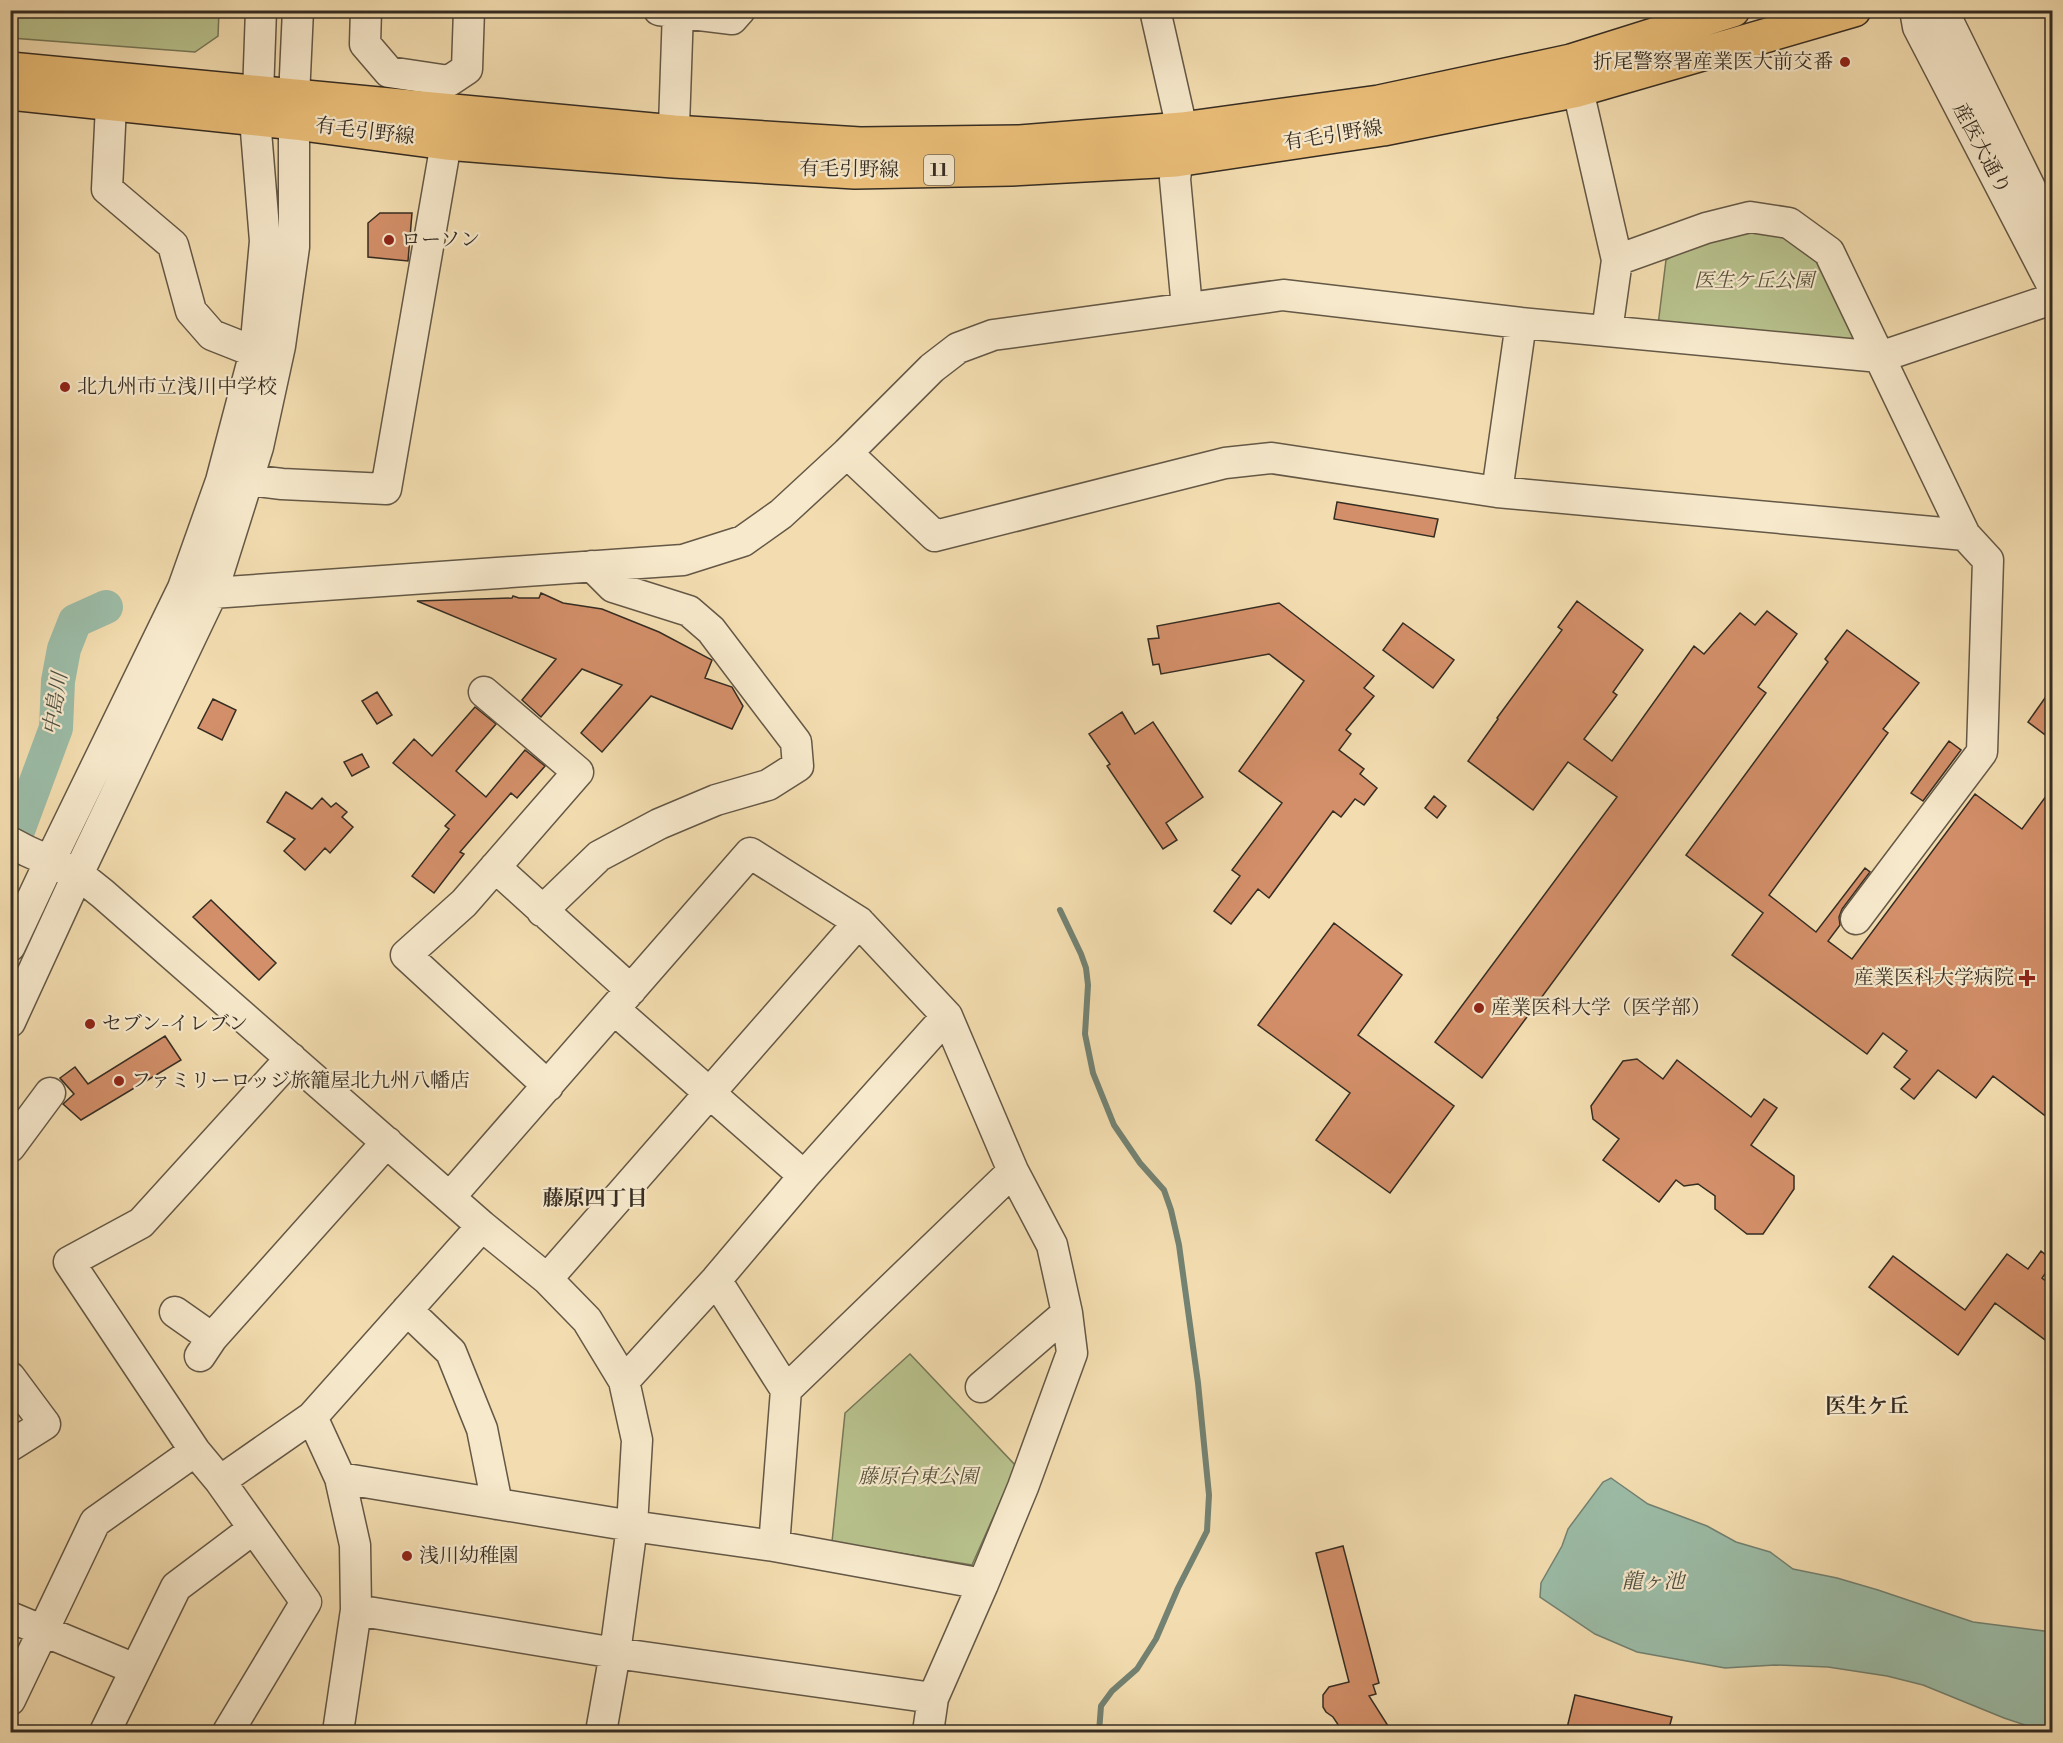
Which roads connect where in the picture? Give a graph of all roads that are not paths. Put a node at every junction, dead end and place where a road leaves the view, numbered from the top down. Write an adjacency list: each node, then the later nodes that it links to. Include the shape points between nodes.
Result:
1 (261, 10): 16 (street)
2 (298, 10): 17 (street)
3 (366, 10): 4 (street, via 365,44 389,72 448,81 467,69)
4 (469, 10)
5 (740, 10): 11 (street, via 732,19)
6 (1155, 10): 19 (street)
7 (1733, 10): 19 (main road, 有毛引野線 / 11, via 1571,61)
8 (1854, 10): 13 (main road, 有毛引野線 / 11)
9 (1915, 10): 23 (street, 産医大通り, via 1918,27)
10 (1936, 10): 21 (street, 産医大通り, via 1946,17)
11 (672, 11): 20 (street)
12 (10, 69): 16 (main road, 有毛引野線 / 11)
13 (1578, 90): 19 (main road, 有毛引野線 / 11, via 1383,129); 22 (street)
14 (10, 93): 15 (main road, 有毛引野線 / 11)
15 (111, 105): 16 (main road, 有毛引野線 / 11); 28 (street, via 106,189 173,245 191,311 212,335)
16 (256, 106): 17 (main road, 有毛引野線 / 11); 28 (street, via 265,241)
17 (294, 110): 18 (main road, 有毛引野線 / 11); 20 (main road, 有毛引野線 / 11); 31 (street, via 294,248 280,346)
18 (446, 143): 20 (main road, 有毛引野線 / 11); 31 (street, via 386,489)
19 (1179, 144): 20 (main road, 有毛引野線 / 11, via 1011,169 855,172); 25 (street, via 1175,178)
20 (674, 147)
21 (2052, 232)
22 (1617, 260): 27 (street); 29 (street, via 1706,228 1750,217 1789,223 1829,252)
23 (2052, 285)
24 (2052, 299): 29 (street)
25 (1186, 308): 26 (street, via 1283,295); 30 (street, via 993,335 958,348 932,368)
26 (1521, 323): 27 (street); 32 (street)
27 (1607, 331): 29 (street)
28 (255, 352): 37 (street, via 221,481 183,588)
29 (1880, 357): 33 (street)
30 (847, 453): 32 (street, via 935,536 1225,463 1272,458); 34 (street, via 781,514 743,541 683,560)
31 (248, 480): 35 (street)
32 (1497, 492): 33 (street)
33 (1965, 534): 41 (street, via 1988,560 1982,752)
34 (592, 566): 35 (street); 40 (street, via 614,587 689,611 711,630 796,742 798,766 768,785 716,800 599,856)
35 (212, 593): 39 (street)
36 (484, 692): 38 (street, via 578,772)
37 (29, 851): 39 (street); 43 (street)
38 (495, 867): 40 (street); 48 (street, via 464,903 406,955)
39 (78, 874): 46 (street); 47 (street)
40 (542, 911): 44 (street)
41 (1856, 919)
42 (859, 922): 44 (street, via 750,853); 45 (street); 50 (street)
43 (10, 946)
44 (623, 1000): 48 (street); 50 (street)
45 (947, 1016): 53 (street); 54 (street)
46 (10, 1022)
47 (291, 1058): 51 (street); 68 (street, via 141,1223 69,1262)
48 (548, 1086): 55 (street)
49 (50, 1093): 52 (street)
50 (710, 1093): 54 (street); 57 (street)
51 (387, 1142): 55 (street); 60 (street, via 206,1347)
52 (10, 1147)
53 (1013, 1172): 61 (street, via 1052,1245); 65 (street)
54 (804, 1176): 58 (street)
55 (450, 1197): 56 (street)
56 (482, 1226): 57 (street); 59 (street)
57 (547, 1279): 63 (street, via 587,1320)
58 (716, 1280): 63 (street); 65 (street)
59 (407, 1310): 66 (street); 71 (street, via 451,1352 482,1429)
60 (175, 1312)
61 (1066, 1313): 64 (street); 75 (street, via 1072,1353)
62 (10, 1377): 67 (street, via 45,1424)
63 (624, 1381): 72 (street, via 637,1440)
64 (981, 1387)
65 (786, 1390): 74 (street)
66 (312, 1417): 69 (street); 70 (street)
67 (10, 1446)
68 (195, 1451): 70 (street); 78 (street, via 95,1522)
69 (340, 1478): 71 (street); 76 (street, via 355,1545)
70 (220, 1481): 73 (street)
71 (497, 1504): 72 (street)
72 (632, 1526): 74 (street); 79 (street)
73 (253, 1529): 80 (street, via 176,1587); 84 (street, via 306,1602)
74 (774, 1546): 75 (street)
75 (983, 1584): 81 (street)
76 (356, 1610): 79 (street); 85 (street)
77 (10, 1617): 78 (street)
78 (43, 1630): 80 (street); 82 (street)
79 (615, 1653): 81 (street); 86 (street)
80 (135, 1670): 83 (street)
81 (933, 1698): 87 (street)
82 (10, 1700)
83 (105, 1732)
84 (228, 1732)
85 (338, 1732)
86 (601, 1732)
87 (928, 1732)

